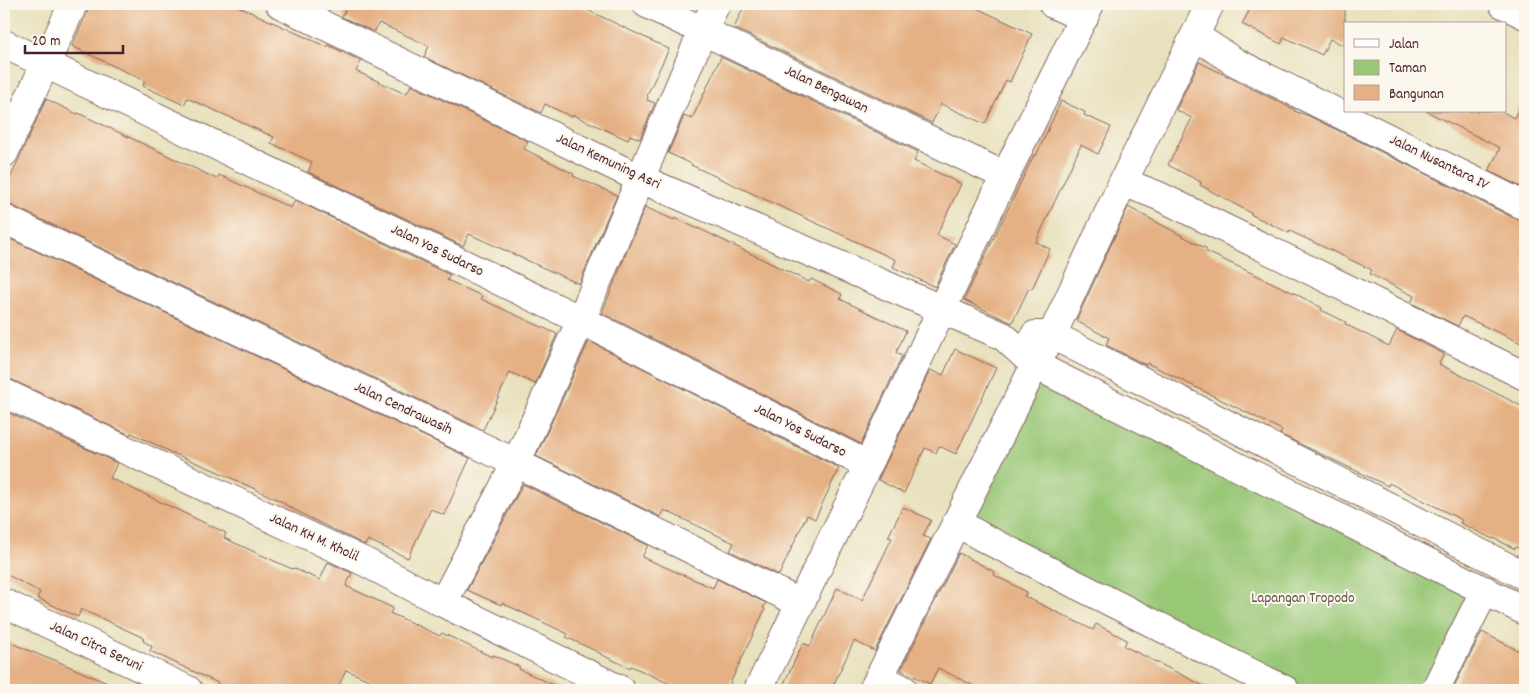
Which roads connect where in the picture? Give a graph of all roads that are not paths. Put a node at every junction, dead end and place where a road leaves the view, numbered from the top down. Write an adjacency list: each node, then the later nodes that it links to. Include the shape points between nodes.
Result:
1 (73, 4): 13 (street)
2 (280, 4): 16 (street, Jalan Kemuning Asri)
3 (648, 4): 10 (street, Jalan Bengawan)
4 (716, 4): 10 (street)
5 (1053, 4): 8 (street)
6 (1210, 4): 11 (street)
7 (1503, 4): 9 (street)
8 (1087, 11): 15 (street)
9 (1525, 15)
10 (703, 30): 15 (street, Jalan Bengawan); 16 (street)
11 (1195, 36): 17 (street); 18 (street, Jalan Nusantara IV, via 1235,62)
12 (4, 44): 13 (street, Jalan Yos Sudarso)
13 (46, 64): 14 (street); 21 (street, Jalan Yos Sudarso)
14 (4, 153)
15 (1005, 176): 20 (street)
16 (641, 178): 20 (street, Jalan Kemuning Asri); 21 (street)
17 (1123, 182): 22 (street); 25 (street, via 1159,196)
18 (1525, 206)
19 (4, 219): 27 (street, Jalan Cendrawasih)
20 (942, 309): 23 (street, Jalan Kemuning Asri); 28 (street)
21 (581, 320): 27 (street); 28 (street, Jalan Yos Sudarso)
22 (1052, 334): 23 (street); 24 (street); 30 (street)
23 (1003, 336): 24 (street)
24 (1035, 364): 29 (street); 31 (street)
25 (1525, 376)
26 (4, 394): 33 (street, Jalan KH M. Kholil, via 365,562)
27 (516, 463): 33 (street); 34 (street, Jalan Cendrawasih)
28 (868, 465): 34 (street)
29 (957, 522): 36 (street); 41 (street)
30 (1525, 576)
31 (1485, 590): 35 (street); 42 (street)
32 (4, 603): 37 (street, Jalan Citra Seruni)
33 (443, 603): 38 (street, Jalan KH M. Kholil)
34 (800, 603): 39 (street)
35 (1525, 611)
36 (876, 684): 40 (street)
37 (188, 690)
38 (622, 690)
39 (758, 690)
40 (904, 690)
41 (1285, 690)
42 (1435, 690)

